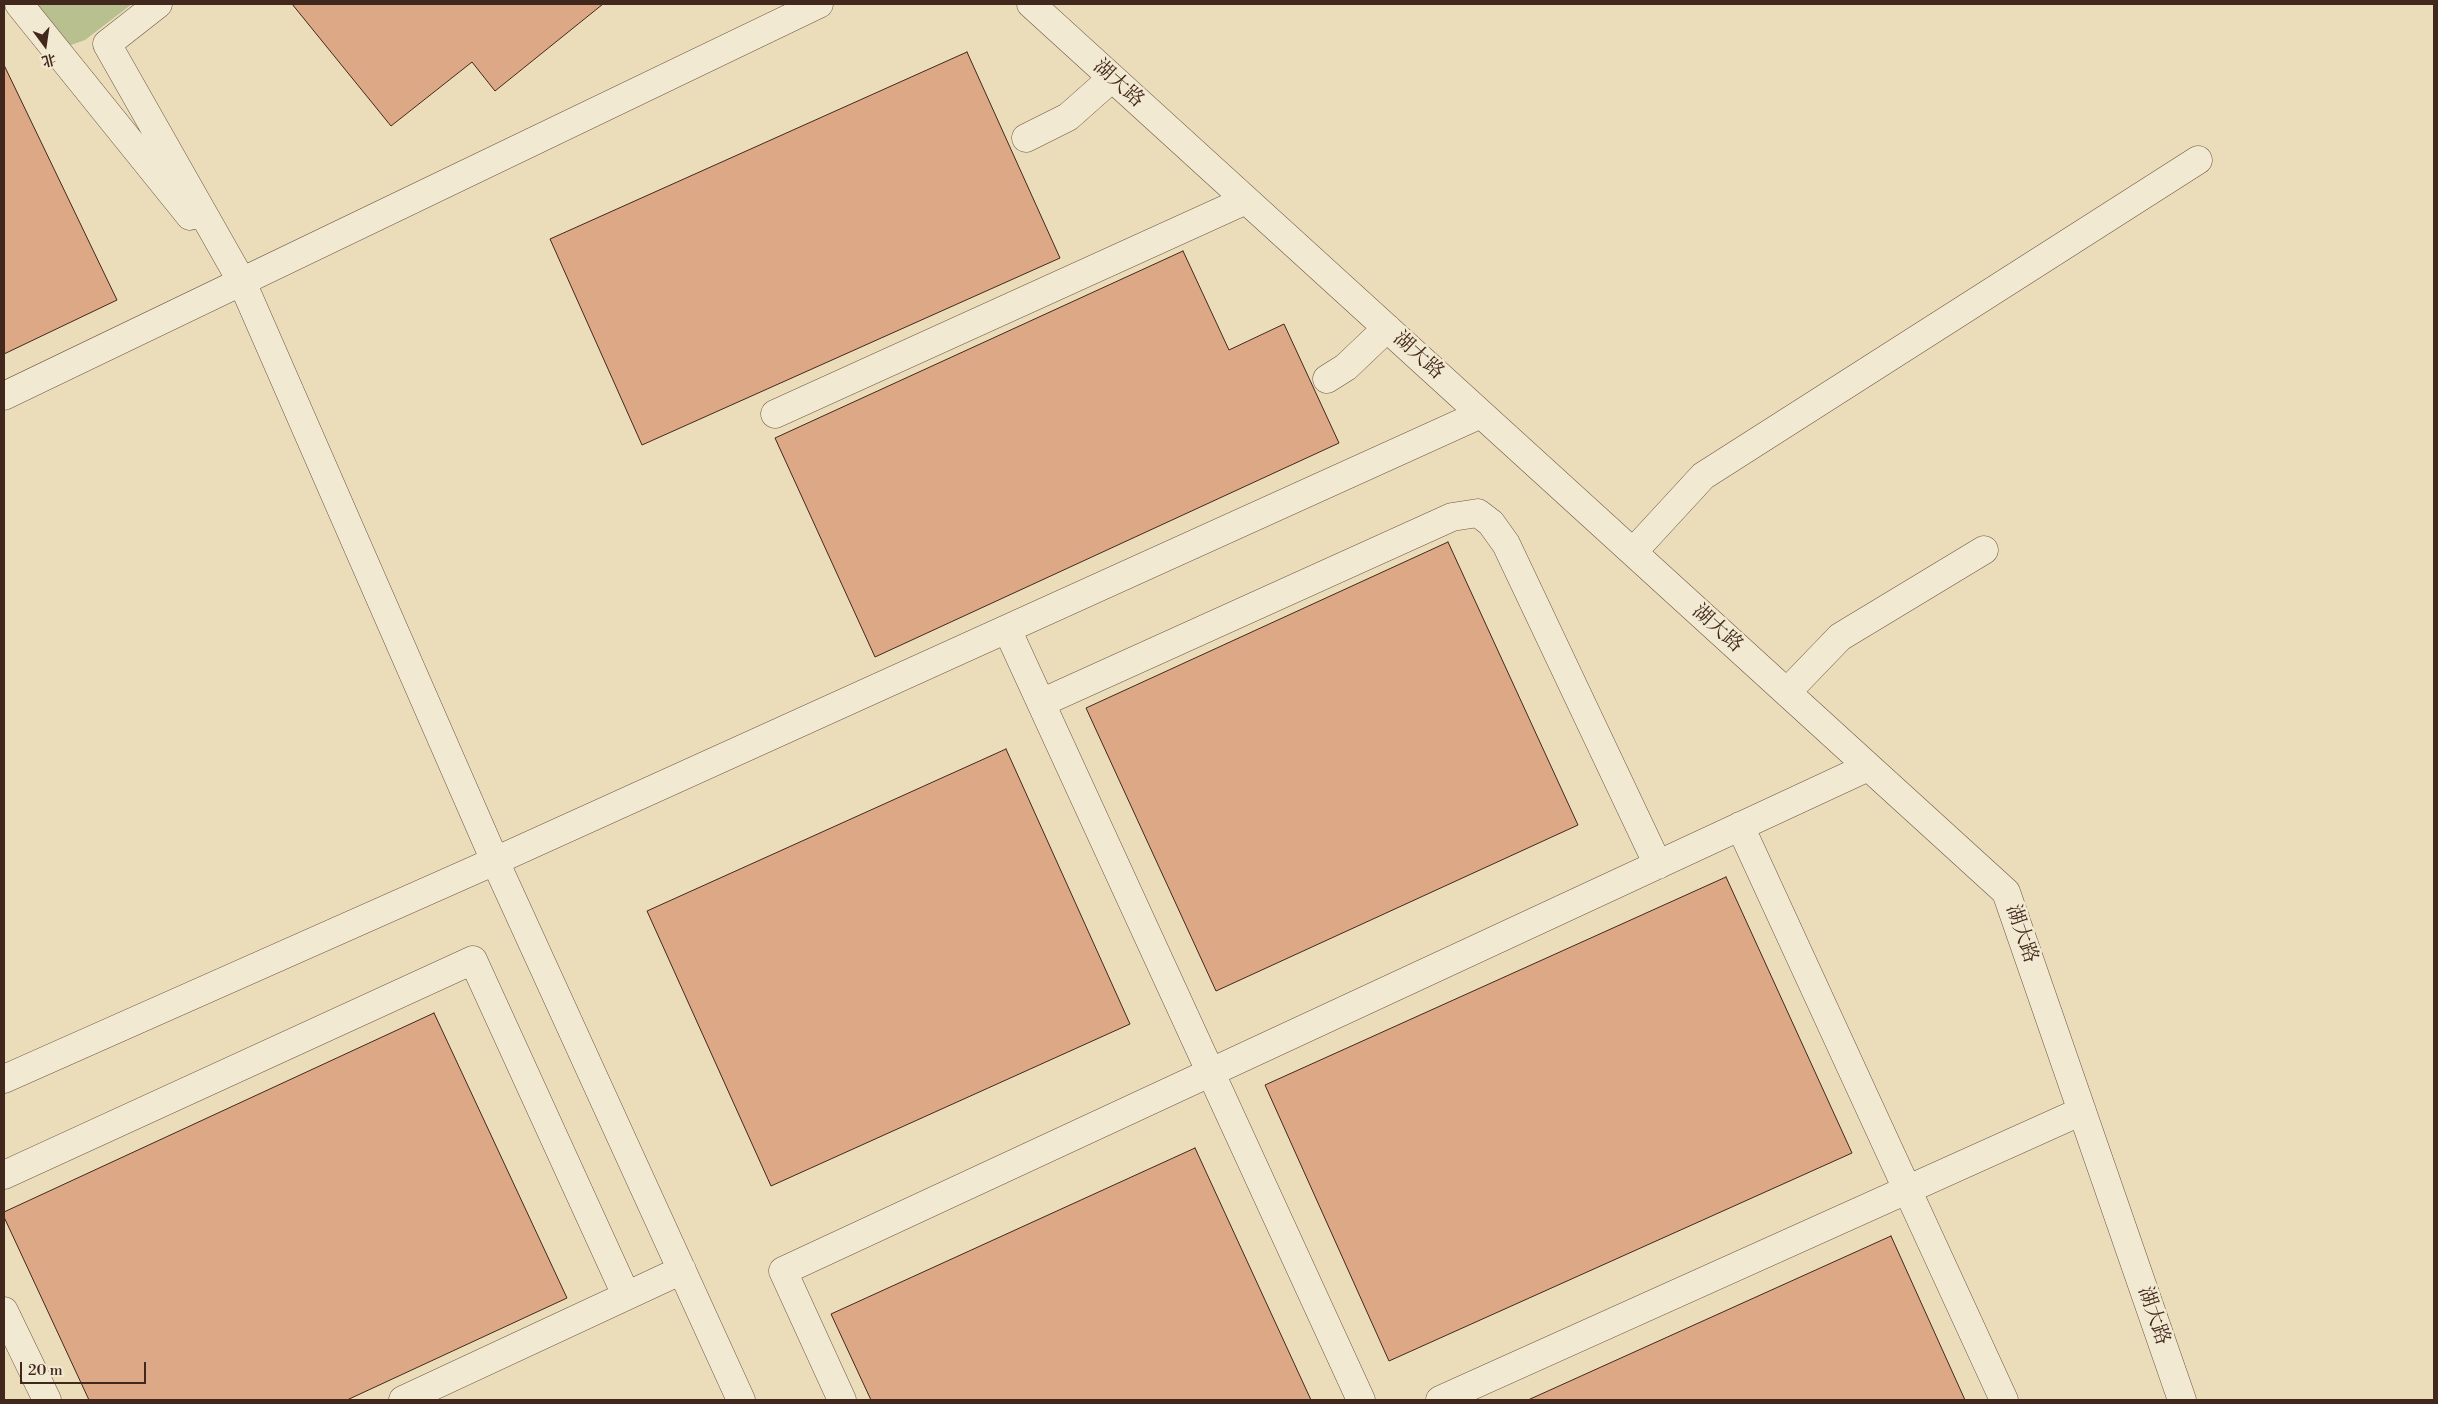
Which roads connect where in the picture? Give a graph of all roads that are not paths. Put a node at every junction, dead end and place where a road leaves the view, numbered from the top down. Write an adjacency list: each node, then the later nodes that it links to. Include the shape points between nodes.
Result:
1 (19, 4): 9 (street)
2 (158, 4): 9 (street, via 107,44)
3 (819, 4): 9 (street)
4 (1031, 4): 5 (street, 湖大路)
5 (1112, 78): 6 (street, via 1068,117); 8 (street, 湖大路)
6 (1026, 138)
7 (2198, 160): 16 (street, via 1703,476)
8 (1246, 200): 10 (street, 湖大路); 13 (street)
9 (242, 282): 12 (street); 22 (street)
10 (1387, 328): 11 (street, via 1346,367); 14 (street, 湖大路)
11 (1327, 379)
12 (4, 396)
13 (775, 414)
14 (1481, 414): 16 (street, 湖大路); 17 (street)
15 (1984, 550): 18 (street, via 1840,637)
16 (1633, 552): 18 (street, 湖大路)
17 (1007, 629): 19 (street); 22 (street)
18 (1787, 692): 20 (street, 湖大路)
19 (1041, 703): 23 (street, via 1444,520 1478,513 1491,523 1506,544); 24 (street)
20 (1868, 766): 21 (street); 26 (street, 湖大路, via 2006,892)
21 (1740, 826): 23 (street); 28 (street)
22 (494, 861): 25 (street); 29 (street)
23 (1658, 865): 24 (street)
24 (1212, 1072): 35 (street, via 783,1271); 36 (street)
25 (4, 1079)
26 (2082, 1111): 28 (street); 39 (street, 湖大路)
27 (4, 1175): 30 (street, via 473,960)
28 (1908, 1190): 37 (street); 38 (street)
29 (682, 1270): 30 (street); 34 (street)
30 (626, 1295): 33 (street)
31 (4, 1311): 32 (street)
32 (47, 1400)
33 (403, 1400)
34 (741, 1400)
35 (842, 1400)
36 (1361, 1400)
37 (1440, 1400)
38 (2004, 1400)
39 (2182, 1400)

